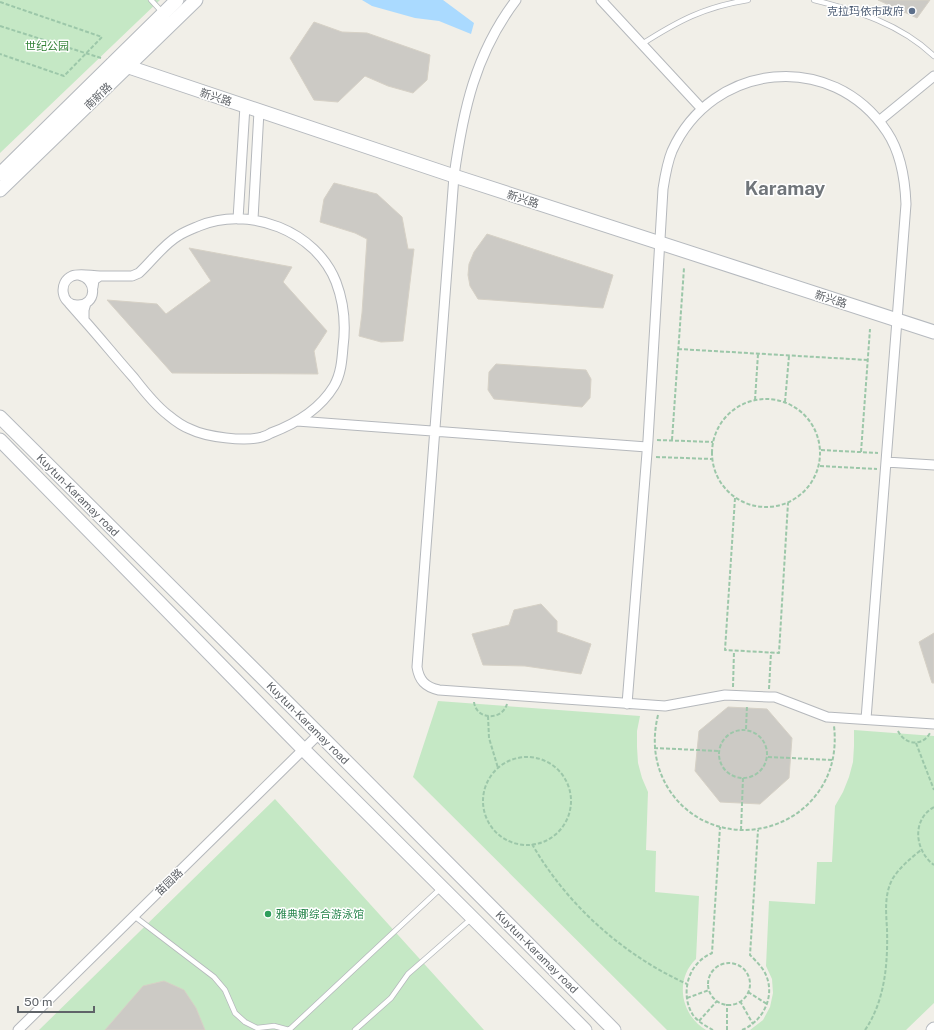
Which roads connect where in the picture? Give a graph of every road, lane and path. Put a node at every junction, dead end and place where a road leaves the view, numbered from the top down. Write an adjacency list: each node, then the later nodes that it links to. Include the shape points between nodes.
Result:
1 (151, 0): 9 (lane)
2 (177, 0): 9 (main road, 南新路)
3 (196, 0): 16 (main road, 南新路)
4 (516, 0): 23 (street, via 495,31 471,86 459,136)
5 (601, 0): 11 (street)
6 (748, 0): 11 (lane, via 707,9 680,21)
7 (814, 0): 14 (lane, via 877,19 904,32)
8 (0, 1): 12 (path, via 102,37)
9 (163, 14): 15 (main road, 南新路)
10 (0, 26): 12 (path)
11 (642, 44): 19 (street)
12 (86, 53): 13 (path, via 64,76); 15 (path)
13 (0, 54)
14 (934, 56)
15 (114, 62): 16 (main road, 新兴路); 22 (main road, 南新路)
16 (127, 67): 18 (main road, 新兴路); 24 (main road, 南新路)
17 (934, 76): 21 (street)
18 (245, 106): 20 (main road, 新兴路); 25 (street)
19 (702, 109): 21 (street, via 737,86 774,76 793,76 824,83 846,93); 27 (street, via 680,135 668,164 663,189)
20 (259, 111): 23 (main road, 新兴路); 26 (street)
21 (879, 121): 35 (street, via 896,148 905,185 906,204)
22 (0, 174)
23 (454, 176): 27 (main road, 新兴路); 46 (street)
24 (0, 190)
25 (238, 219): 26 (street); 30 (street, via 200,225 177,237 139,273 132,276)
26 (253, 219): 45 (street, via 291,233 312,248 321,257 335,280 341,298 345,317 340,370 327,396)
27 (660, 243): 35 (main road, 新兴路); 50 (street)
28 (684, 268): 38 (path)
29 (79, 275): 30 (street); 31 (street, via 88,279); 32 (street, via 70,277 64,284)
30 (100, 276): 31 (street, via 94,280)
31 (93, 287): 33 (street, via 92,296)
32 (66, 300): 33 (street, via 74,305); 34 (street)
33 (86, 303): 34 (street)
34 (84, 320): 45 (street, via 161,409 191,430 215,436 262,438)
35 (896, 320): 37 (main road, 新兴路); 55 (street)
36 (870, 329): 41 (path)
37 (934, 332)
38 (678, 349): 39 (path); 48 (path)
39 (758, 354): 40 (path); 42 (path)
40 (788, 356): 41 (path); 43 (path)
41 (868, 360): 52 (path)
42 (755, 400): 43 (path); 49 (path, via 737,407 724,418)
43 (785, 402): 51 (path, via 804,414 816,429)
44 (0, 417): 75 (main road, Kuytun-Karamay road)
45 (297, 421): 46 (street)
46 (436, 431): 50 (street); 62 (street, via 418,674 421,680 432,688)
47 (0, 440): 78 (main road, Kuytun-Karamay road)
48 (672, 440): 49 (path); 50 (path)
49 (713, 442): 54 (path)
50 (648, 443): 53 (street)
51 (821, 450): 52 (path); 57 (path)
52 (861, 452): 55 (path)
53 (646, 457): 54 (path); 66 (street)
54 (712, 459): 58 (path, via 720,483)
55 (886, 461): 56 (street); 57 (path); 71 (street)
56 (934, 465)
57 (820, 466): 59 (path, via 812,484 799,497)
58 (735, 498): 59 (path, via 763,508); 60 (path, via 725,650)
59 (788, 503): 61 (path, via 779,653)
60 (734, 650): 61 (path); 64 (path)
61 (771, 652): 65 (path)
62 (474, 692): 63 (street); 69 (path, via 474,705 481,714)
63 (508, 695): 66 (street); 69 (path, via 503,711 498,715)
64 (733, 695): 65 (street); 67 (street)
65 (769, 696): 70 (street, via 827,717)
66 (627, 704): 67 (street)
67 (660, 706): 77 (path, via 654,729)
68 (747, 708): 74 (path)
69 (488, 716): 82 (path, via 490,738)
70 (834, 717): 71 (street); 81 (path)
71 (866, 719): 72 (street)
72 (898, 722): 73 (street); 76 (path, via 900,735 909,742)
73 (933, 724): 76 (path, via 928,737)
74 (746, 729): 79 (path, via 731,732 725,737); 80 (path, via 760,736 765,742)
75 (320, 734): 78 (street, 苗园路); 109 (main road, Kuytun-Karamay road)
76 (916, 743): 84 (path)
77 (654, 748): 79 (path); 86 (path, via 659,770 672,794 690,813)
78 (304, 750): 92 (main road, Kuytun-Karamay road); 93 (street, 苗园路)
79 (719, 751): 83 (path, via 719,760 723,768 736,778)
80 (768, 757): 81 (path); 83 (path, via 760,772)
81 (833, 760): 87 (path, via 821,788 803,809 780,823)
82 (498, 768): 89 (path, via 488,780 483,794 489,824 499,835 512,842); 89 (path, via 511,760 526,757 539,759 557,769 568,786 571,800 563,826 553,836)
83 (743, 778): 88 (path)
84 (934, 790)
85 (934, 807): 90 (path, via 924,816 919,826)
86 (720, 827): 88 (path); 95 (path, via 712,953 696,964)
87 (758, 829): 88 (path); 102 (path, via 750,955 761,966 767,979)
88 (741, 830)
89 (532, 844): 95 (path, via 553,877 585,914 625,947)
90 (921, 850): 91 (path); 113 (path, via 903,865 893,880 887,896 884,982)
91 (934, 865)
92 (442, 887): 94 (main road, Kuytun-Karamay road); 106 (lane)
93 (134, 916): 105 (street, 苗园路); 106 (lane, via 214,977 225,990 235,1013 244,1022 257,1028 274,1026)
94 (472, 918): 107 (lane, via 408,974 390,998); 108 (main road, Kuytun-Karamay road)
95 (687, 984): 98 (path)
96 (709, 990): 97 (path, via 709,977 712,971 717,966 730,963 743,968 747,974 750,980); 98 (path); 99 (path)
97 (748, 992): 100 (path); 102 (path)
98 (687, 998): 103 (path, via 693,1015)
99 (716, 1001): 101 (path); 103 (path)
100 (740, 1002): 101 (path); 104 (path)
101 (727, 1004): 111 (path)
102 (767, 1004): 104 (path)
103 (700, 1021): 110 (path)
104 (753, 1024): 112 (path)
105 (18, 1030)
106 (289, 1030)
107 (355, 1030)
108 (585, 1030)
109 (614, 1030)
110 (713, 1030)
111 (727, 1030)
112 (742, 1030)
113 (865, 1030)

